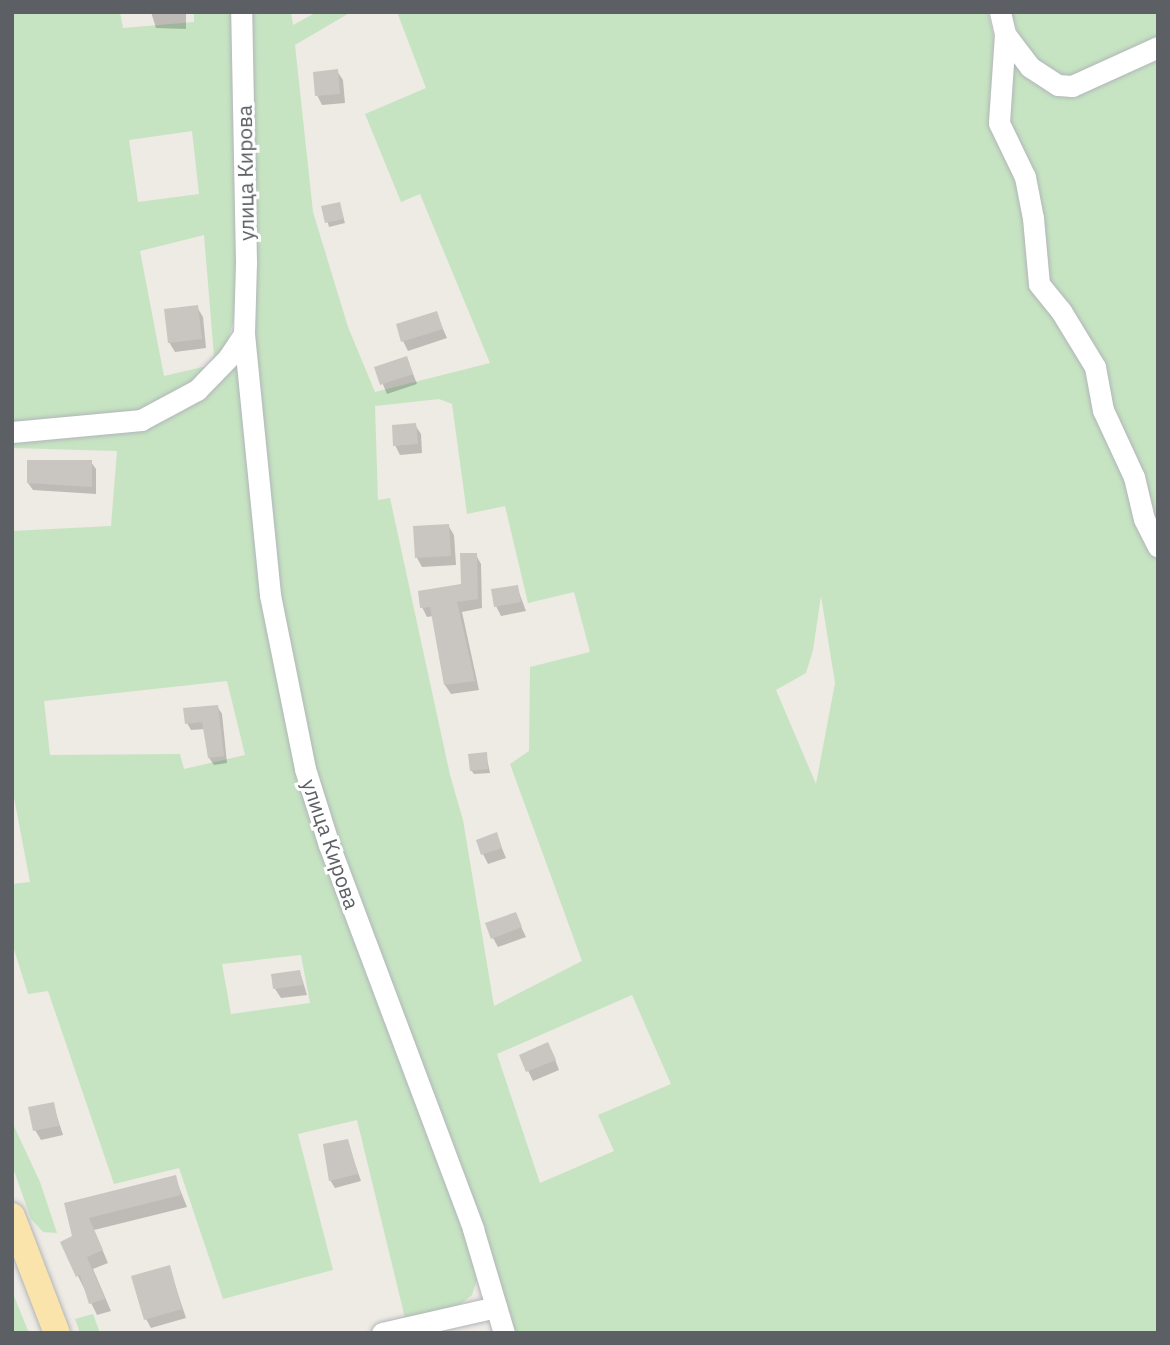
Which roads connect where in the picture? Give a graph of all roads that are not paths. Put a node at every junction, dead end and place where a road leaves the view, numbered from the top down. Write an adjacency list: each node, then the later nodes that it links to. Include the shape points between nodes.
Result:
1 (241, 12): 5 (street, улица Кирова)
2 (1000, 12): 3 (street)
3 (1005, 34): 4 (street, via 1030,67 1058,85 1072,86); 7 (street, via 999,123 1025,177 1039,284 1095,367 1103,410)
4 (1158, 47)
5 (244, 334): 6 (street, via 197,390 141,420); 9 (street, улица Кирова, via 270,595 305,769 329,845 473,1228)
6 (12, 432)
7 (1158, 547)
8 (12, 1216): 10 (main road)
9 (495, 1307): 11 (street); 12 (street, улица Кирова)
10 (57, 1333)
11 (382, 1333)
12 (504, 1333)

